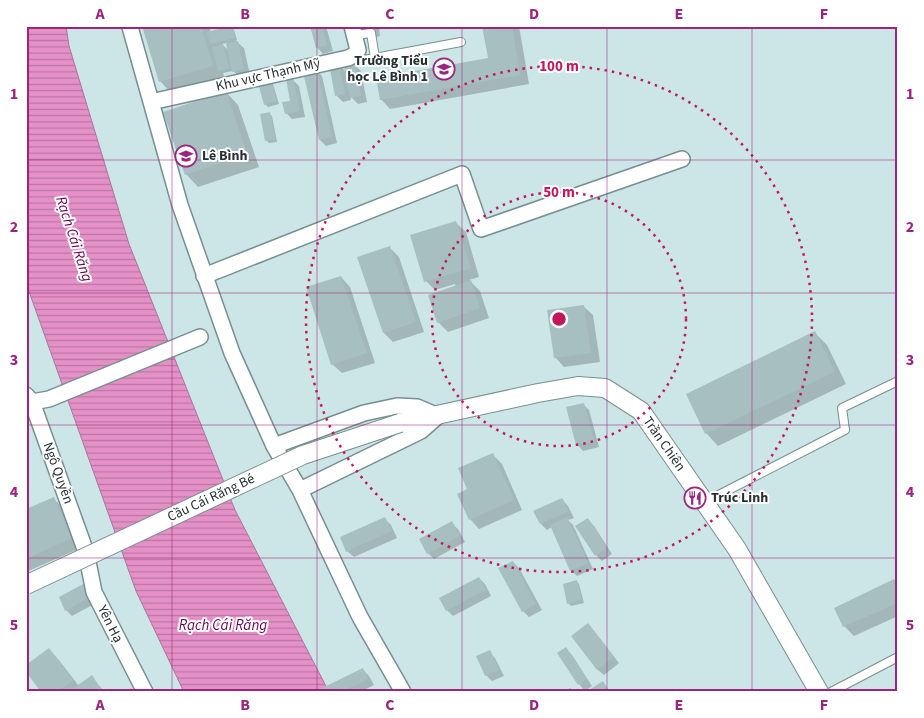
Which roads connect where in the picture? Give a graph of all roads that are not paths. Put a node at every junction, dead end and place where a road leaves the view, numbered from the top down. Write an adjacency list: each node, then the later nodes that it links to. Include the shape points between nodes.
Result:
1 (130, 27): 6 (street)
2 (353, 31): 4 (street, via 358,50); 5 (lane, via 371,33)
3 (461, 42): 5 (lane)
4 (356, 54): 5 (lane, via 364,60); 6 (street, Khu vực Thạnh Mỹ)
5 (375, 58)
6 (151, 102): 8 (street)
7 (682, 160): 8 (street, via 481,229 462,174)
8 (204, 276): 14 (street, via 232,354)
9 (200, 336): 11 (street, via 49,399)
10 (898, 381): 16 (lane, via 842,408 845,430)
11 (29, 398): 17 (street, Ngô Quyền)
12 (438, 416): 13 (street, Trần Chiên); 14 (street, via 417,407 397,406 364,413); 15 (street, via 421,431); 16 (street, Trần Chiên, via 578,386 606,388 641,411)
13 (400, 423): 18 (street, Cầu Cái Răng Bé, bridge, via 303,455)
14 (274, 446): 15 (street)
15 (300, 490): 21 (street, via 360,617)
16 (704, 502): 22 (street, Trần Chiên, via 737,549)
17 (86, 552): 20 (street, Yên Hạ, via 94,592)
18 (26, 585)
19 (898, 657): 23 (lane)
20 (145, 692)
21 (403, 692)
22 (819, 692)
23 (831, 692)

